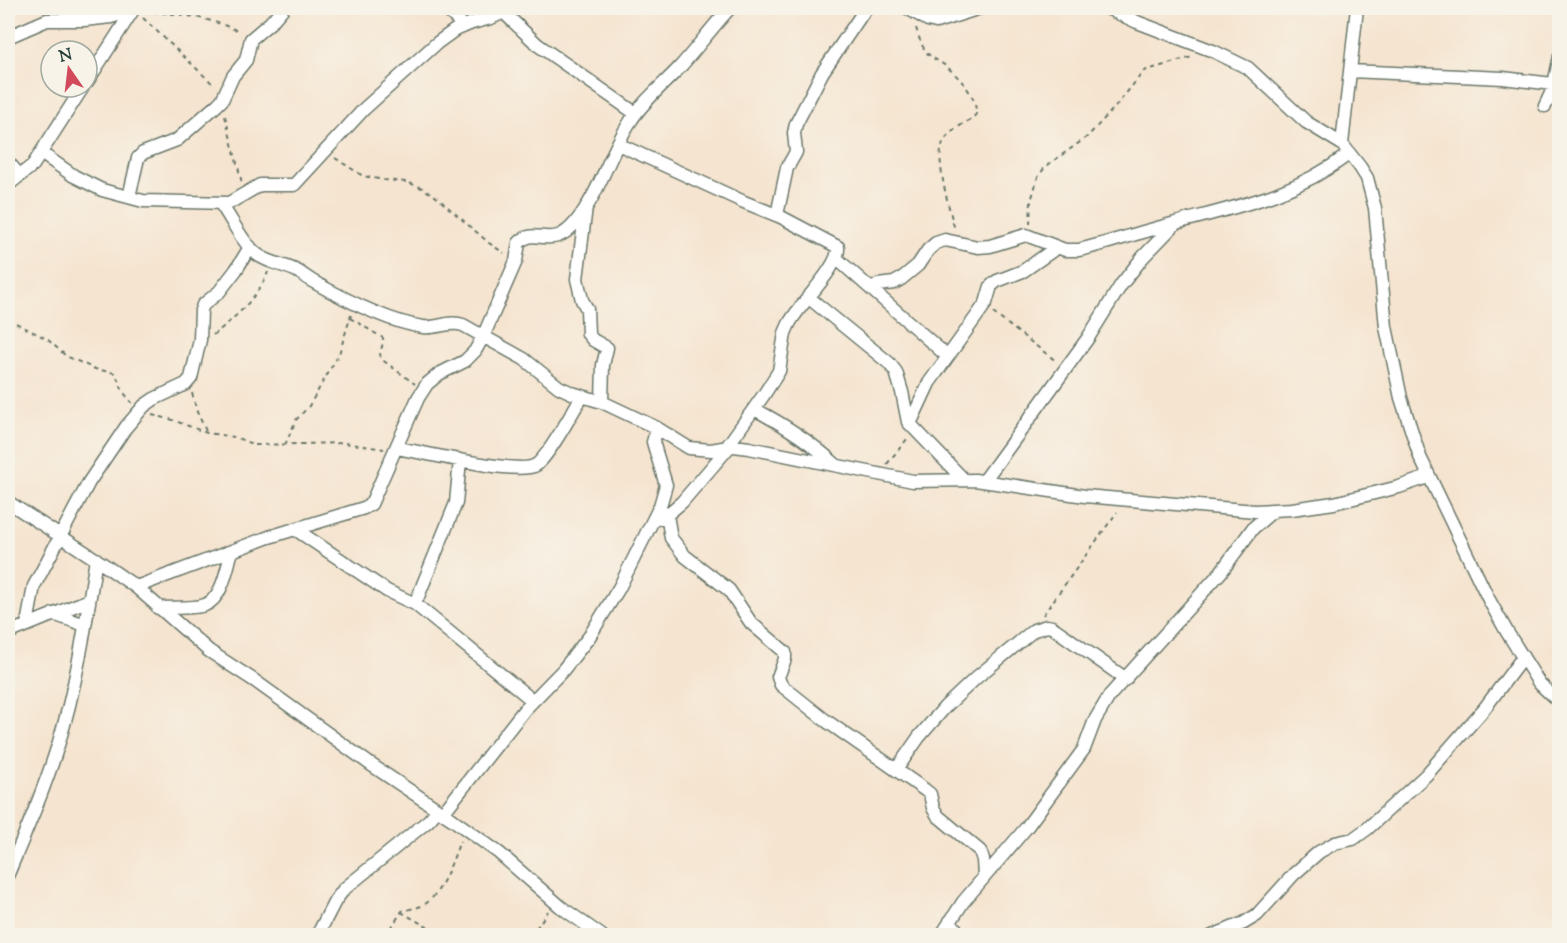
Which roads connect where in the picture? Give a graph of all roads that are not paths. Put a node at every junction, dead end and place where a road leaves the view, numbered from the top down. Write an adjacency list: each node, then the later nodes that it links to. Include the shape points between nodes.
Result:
1 (283, 8): 27 (street, via 251,39 246,60 223,97 177,140 142,153)
2 (445, 8): 12 (street)
3 (457, 8): 12 (street)
4 (730, 8): 20 (street)
5 (866, 8): 30 (street, via 822,73 796,124 796,152 787,168)
6 (907, 8): 7 (street, via 936,22)
7 (980, 8)
8 (1107, 8): 22 (street, via 1248,68 1305,122)
9 (1357, 8): 16 (street)
10 (133, 9): 13 (street, via 111,17 47,20); 15 (street)
11 (505, 9): 12 (street); 20 (street, via 538,45)
12 (461, 25): 28 (street, via 384,90 294,185 260,185 234,201)
13 (8, 37)
14 (1560, 56): 17 (street)
15 (99, 63)
16 (1350, 71): 17 (street); 22 (street)
17 (1554, 84): 19 (street)
18 (75, 99): 23 (street)
19 (1545, 106)
20 (635, 113): 21 (street)
21 (618, 144): 29 (street); 30 (street)
22 (1346, 149): 31 (street, via 1321,174 1302,185 1225,212); 48 (street, via 1366,178 1375,208 1386,327 1401,398)
23 (41, 153): 25 (street); 27 (street, via 75,176)
24 (8, 162): 25 (street)
25 (20, 176): 26 (street)
26 (8, 185)
27 (129, 197): 28 (street, via 143,201)
28 (220, 203): 32 (street)
29 (586, 207): 37 (street, via 558,237 544,239 533,235 519,243 516,261); 40 (street, via 576,274 587,309 588,334 607,348)
30 (777, 215): 34 (street, via 836,244)
31 (1177, 222): 33 (street, via 1079,250); 50 (street, via 1121,285)
32 (250, 247): 37 (street, via 258,255 392,318 423,327 459,323); 56 (street, via 225,285 203,305 194,372 188,382 154,399 126,427 89,482)
33 (1056, 248): 35 (street, via 1021,235 978,247 939,241 901,279); 38 (street, via 1023,271 996,281 984,306)
34 (836, 258): 35 (street); 36 (street)
35 (872, 289): 38 (street)
36 (808, 297): 41 (street, via 785,333 779,370); 42 (street, via 889,363 896,372 908,422)
37 (483, 338): 39 (street, via 524,359 559,387); 45 (street, via 470,356 427,384)
38 (947, 356): 42 (street, via 923,394)
39 (582, 396): 40 (street); 46 (street, via 536,465 525,469)
40 (602, 402): 43 (street)
41 (754, 409): 44 (street); 47 (street, via 786,425)
42 (913, 427): 49 (street)
43 (657, 428): 44 (street, via 688,448); 55 (street, via 653,442 666,485)
44 (728, 447): 47 (street); 53 (street)
45 (396, 449): 46 (street); 54 (street, via 371,504)
46 (460, 460): 61 (street, via 456,503)
47 (836, 465): 49 (street, via 914,481)
48 (1428, 477): 52 (street, via 1334,503); 67 (street, via 1489,600)
49 (964, 480): 50 (street)
50 (984, 481): 52 (street, via 1125,500)
51 (8, 502): 56 (street)
52 (1274, 510): 68 (street, via 1253,528 1221,572)
53 (667, 515): 55 (street); 71 (street, via 671,538 685,556 729,590 751,622 785,652 778,677 782,685)
54 (295, 529): 57 (street); 61 (street, via 368,579)
55 (648, 532): 69 (street, via 589,637)
56 (60, 537): 58 (street); 64 (street, via 34,586)
57 (232, 551): 59 (street); 62 (street, via 213,599 205,605)
58 (96, 559): 59 (street); 60 (street)
59 (136, 587): 62 (street)
60 (89, 600): 63 (street); 65 (street)
61 (416, 604): 69 (street)
62 (158, 608): 72 (street, via 209,651)
63 (53, 614): 64 (street); 65 (street)
64 (27, 624): 66 (street)
65 (85, 625): 73 (street, via 59,742)
66 (8, 633)
67 (1523, 657): 70 (street, via 1539,683); 80 (street, via 1485,709 1426,775 1367,830 1319,852 1257,915)
68 (1125, 679): 71 (street, via 1052,627 1034,630 945,706); 74 (street, via 1101,710 1084,749 1016,841)
69 (532, 700): 72 (street)
70 (1560, 703)
71 (896, 770): 74 (street, via 930,794 934,811 980,851)
72 (441, 811): 76 (street, via 499,852); 77 (street, via 344,890)
73 (8, 874)
74 (984, 876): 75 (street)
75 (950, 921): 78 (street); 79 (street)
76 (594, 933)
77 (317, 936)
78 (941, 936)
79 (961, 936)
80 (1212, 936)

